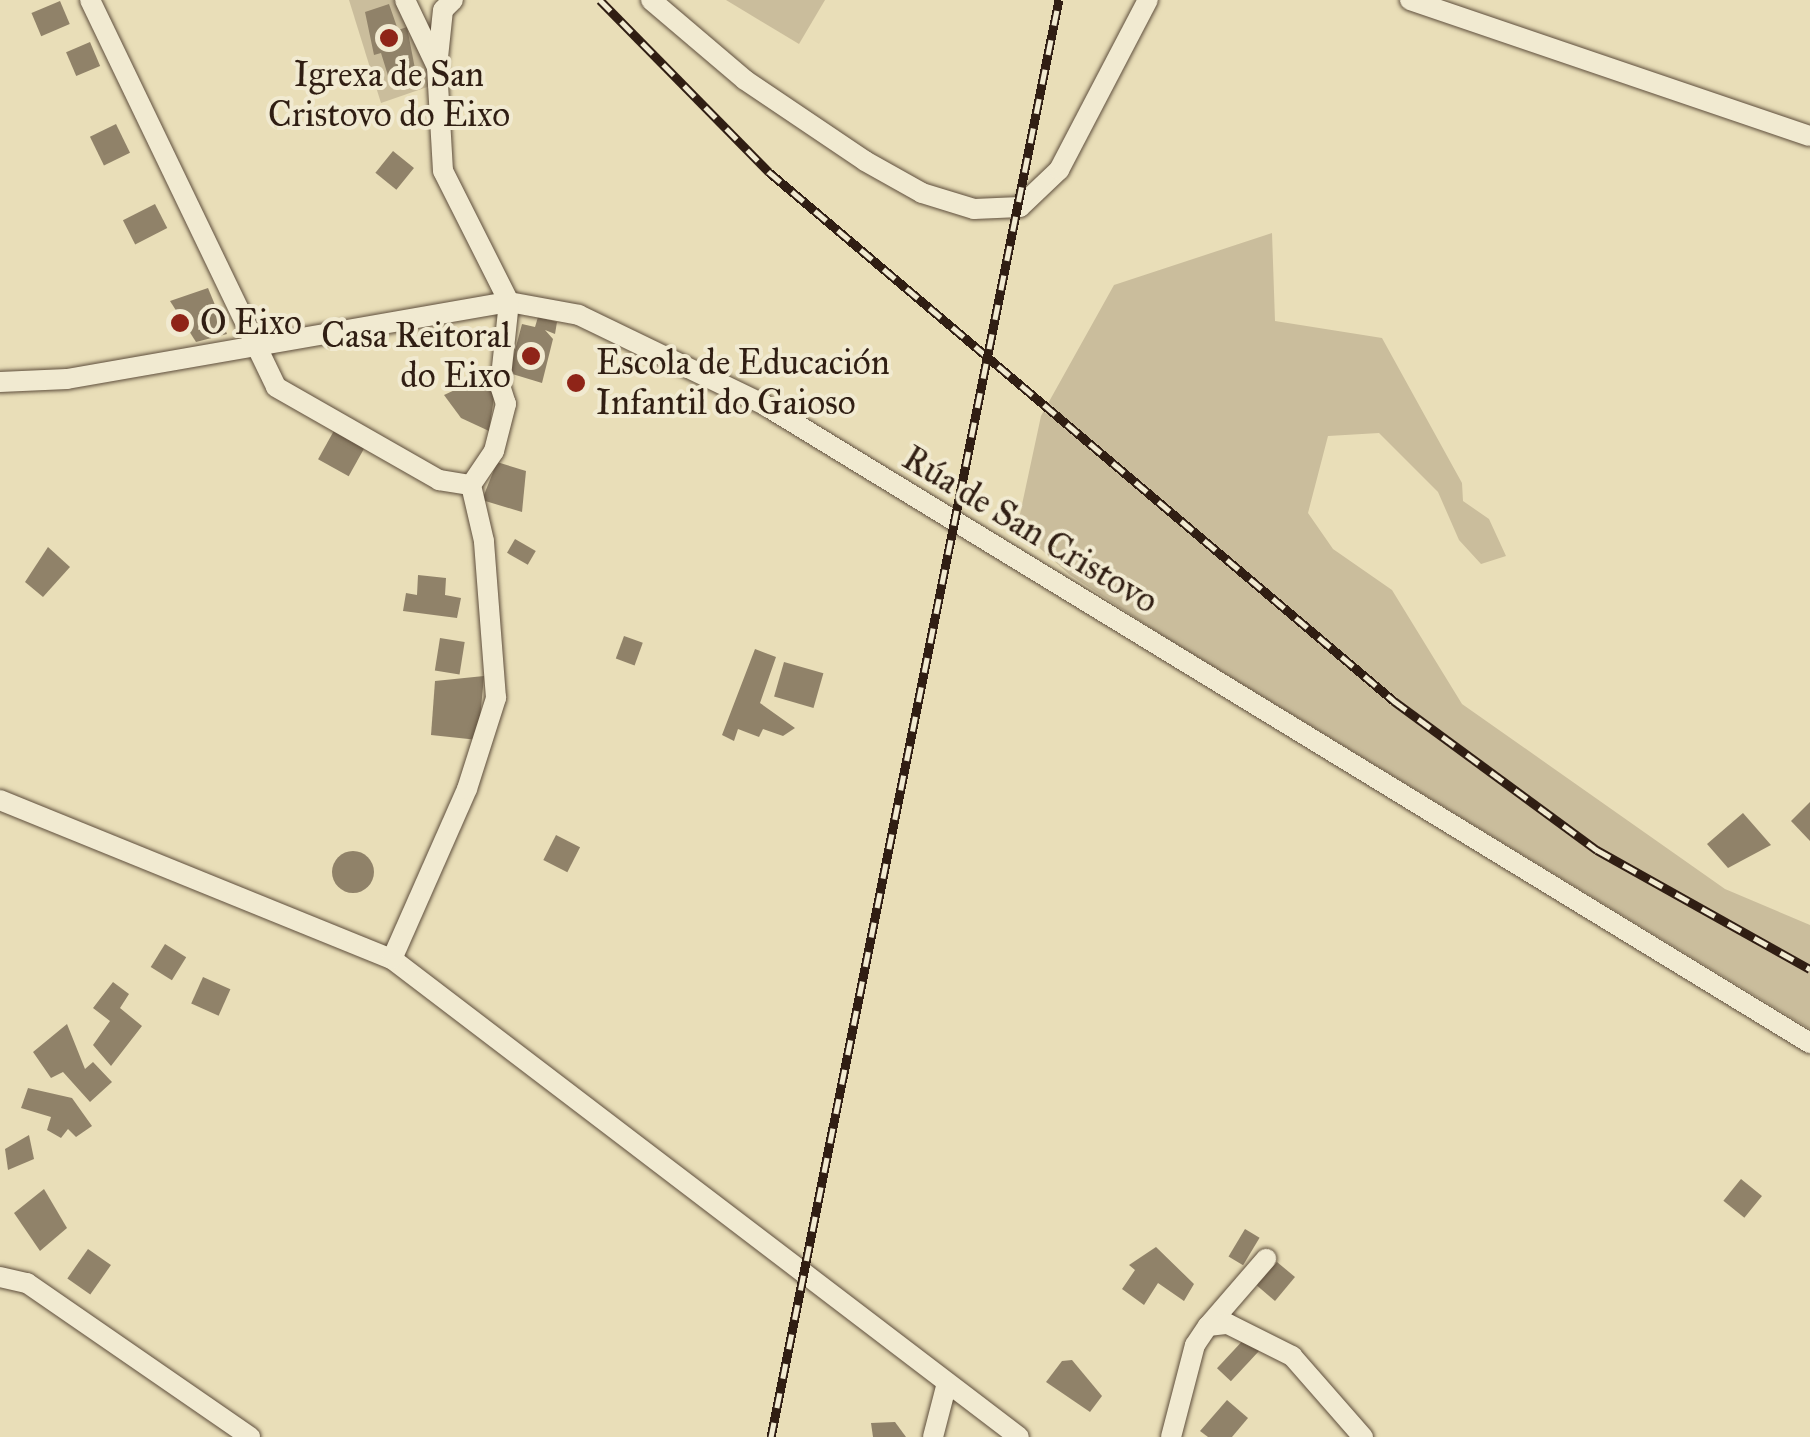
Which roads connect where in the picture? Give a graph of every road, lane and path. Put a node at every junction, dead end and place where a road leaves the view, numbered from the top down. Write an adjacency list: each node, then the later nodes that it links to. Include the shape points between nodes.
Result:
1 (90, 0): 10 (street)
2 (404, 0): 7 (street)
3 (453, 0): 7 (street, via 442,10)
4 (651, 0): 5 (street, via 744,80 865,162 922,193 974,209 1020,207 1059,170)
5 (1148, 0)
6 (1410, 0): 8 (street)
7 (437, 66): 9 (street, via 443,171)
8 (1810, 136)
9 (510, 302): 10 (street, Rúa de San Cristovo); 12 (street, via 500,386 506,404 494,451); 15 (street, Rúa de San Cristovo, via 624,334 764,404)
10 (255, 349): 11 (street, Rúa de San Cristovo); 12 (street, via 276,387 439,480)
11 (0, 382)
12 (471, 485): 14 (street, via 484,542 496,698 467,789)
13 (0, 800): 14 (street)
14 (392, 959): 19 (street)
15 (1810, 1043)
16 (1266, 1259): 18 (street)
17 (0, 1277): 20 (street, via 27,1283)
18 (1208, 1326): 23 (street); 24 (street, via 1228,1324 1292,1356)
19 (947, 1382): 21 (street); 22 (street)
20 (250, 1437)
21 (933, 1437)
22 (1019, 1437)
23 (1170, 1437)
24 (1363, 1437)

